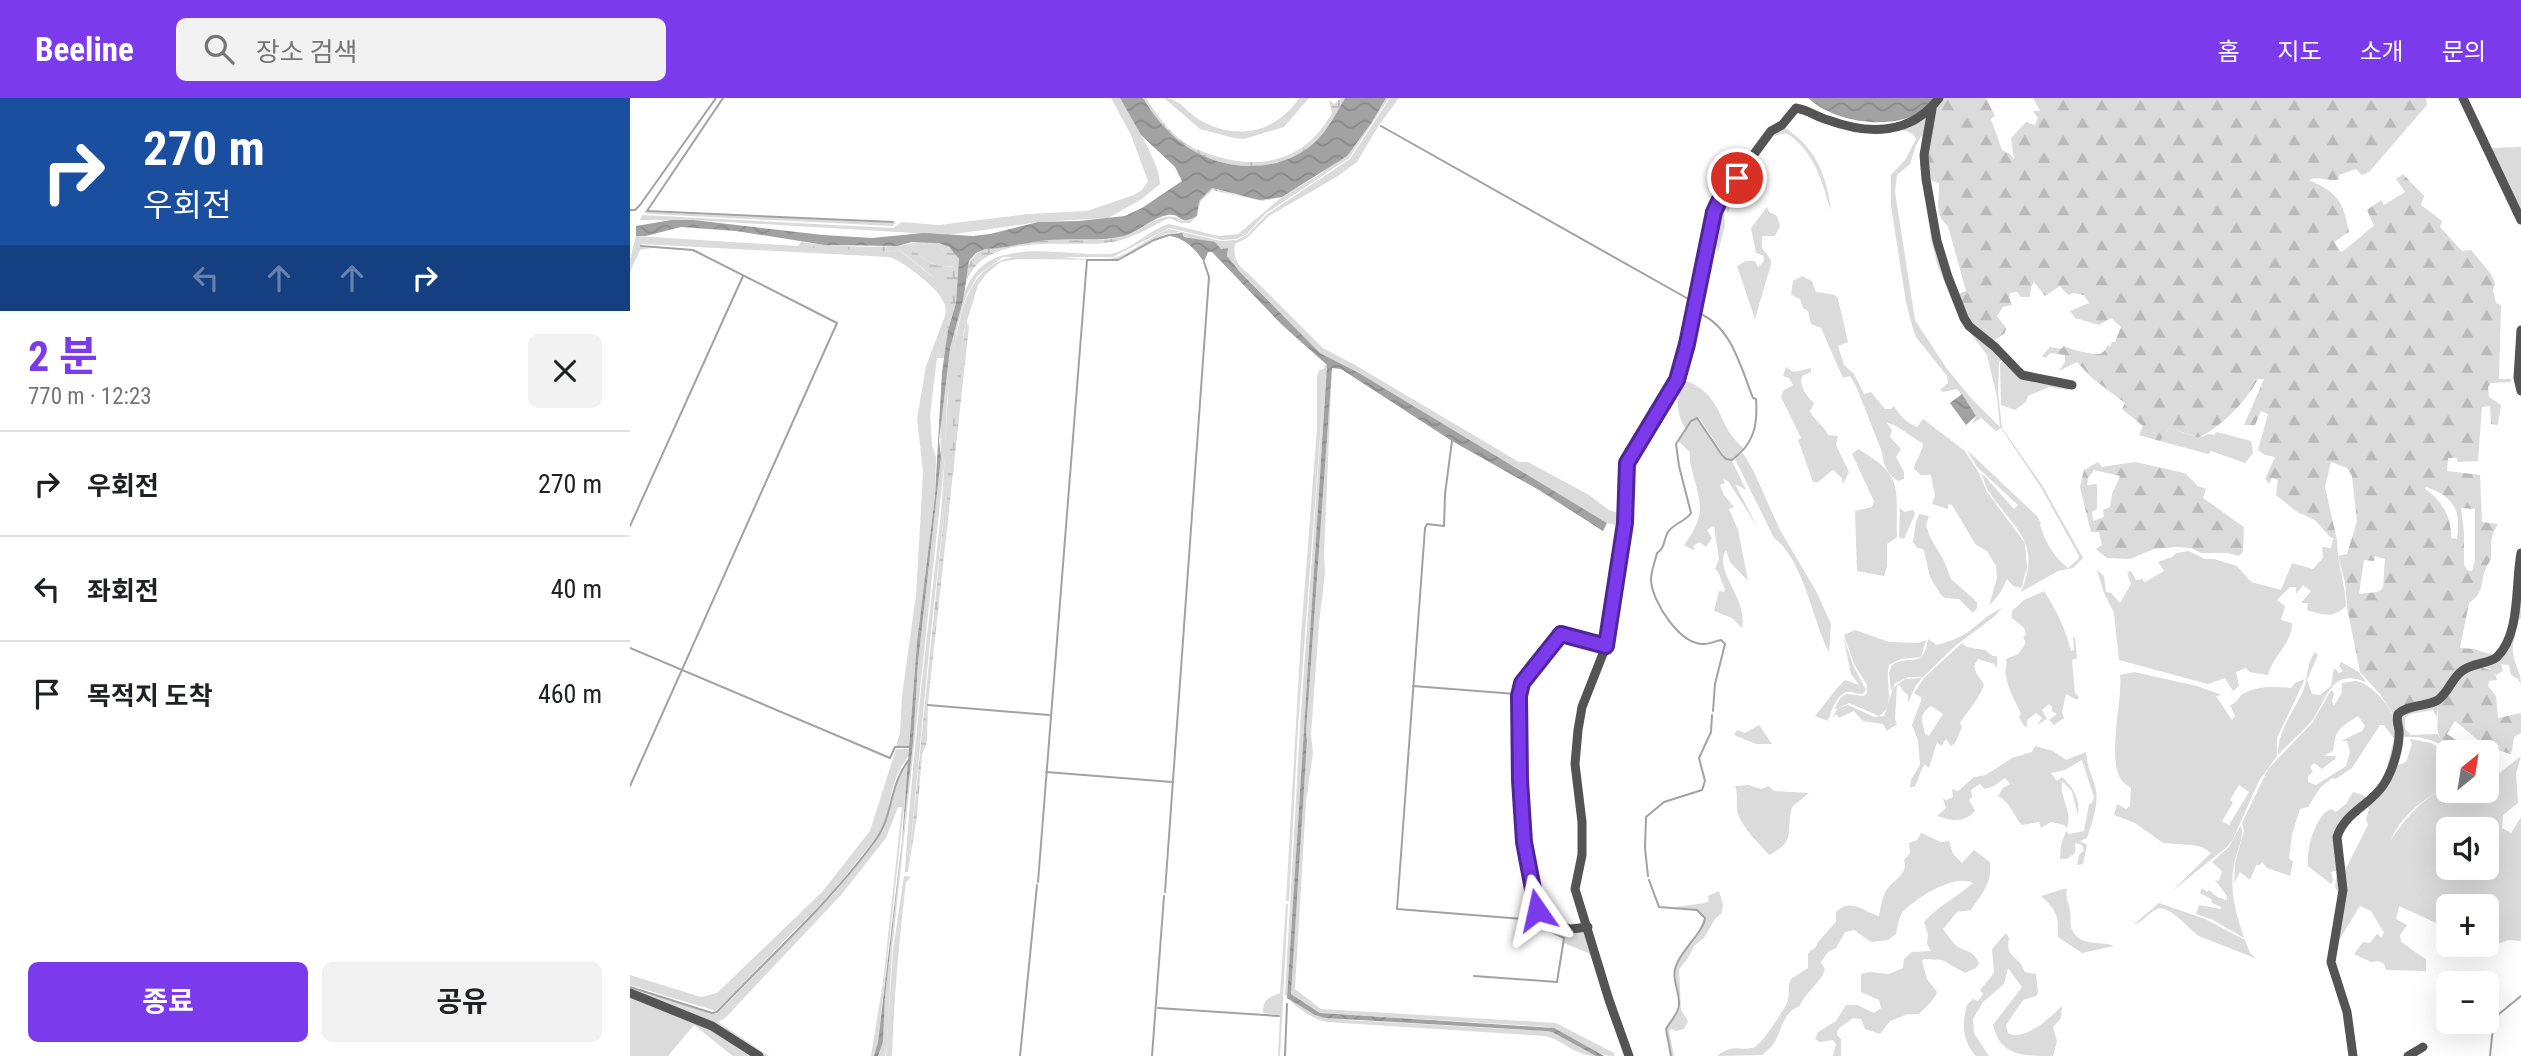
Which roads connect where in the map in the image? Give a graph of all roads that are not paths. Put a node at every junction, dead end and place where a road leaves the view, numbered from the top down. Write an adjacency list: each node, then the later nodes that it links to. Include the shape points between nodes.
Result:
1 (1939, 98): 3 (street)
2 (2463, 98): 4 (street)
3 (1933, 107): 6 (street, via 1924,155 1926,179 1937,241 1964,318 2022,375); 9 (street, via 1913,122 1885,129 1848,126 1797,108 1771,131 1717,204 1677,380 1627,463 1625,523)
4 (2521, 220)
5 (2521, 330): 7 (street)
6 (2072, 385)
7 (2521, 391)
8 (2521, 553): 15 (street, via 2515,613 2504,648 2492,660 2461,671 2438,700 2398,714 2398,739 2386,781 2339,830 2343,890 2331,962 2347,1012)
9 (1606, 646): 10 (street, via 1582,707 1575,764 1583,855 1575,889); 10 (street, via 1559,635 1522,683 1519,696 1524,842 1537,910 1545,923 1571,929)
10 (1588, 927): 14 (street)
11 (630, 993): 13 (street, via 704,1021)
12 (2423, 1047): 16 (street)
13 (759, 1056)
14 (1629, 1056)
15 (2353, 1056)
16 (2408, 1056)

